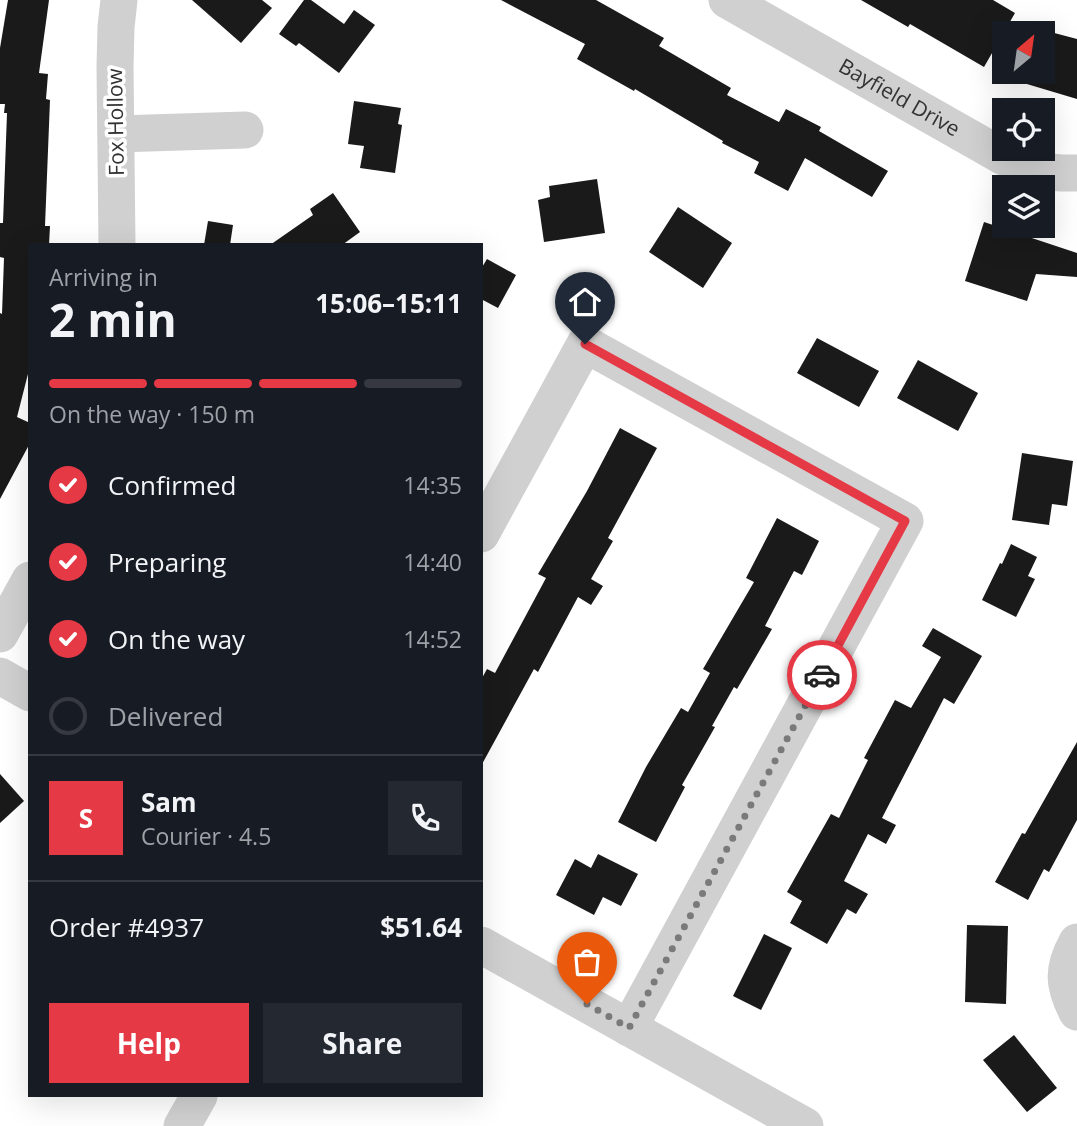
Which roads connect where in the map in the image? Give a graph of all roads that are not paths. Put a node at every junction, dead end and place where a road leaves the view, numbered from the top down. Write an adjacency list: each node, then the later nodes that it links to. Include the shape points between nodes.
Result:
1 (119, 0): 4 (street, Fox Hollow)
2 (727, 0): 5 (street, Bayfield Drive, via 1002,156 1029,168)
3 (245, 130): 4 (street)
4 (117, 134): 6 (street, Fox Hollow)
5 (1077, 173)
6 (117, 243)
7 (483, 530): 15 (street, via 585,344 905,521)
8 (28, 583): 9 (street)
9 (0, 634)
10 (0, 676): 11 (street)
11 (28, 691)
12 (1077, 943): 14 (street, via 1065,975)
13 (483, 946): 15 (street)
14 (1077, 1012)
15 (629, 1028): 18 (street)
16 (198, 1097): 17 (street)
17 (182, 1126)
18 (805, 1126)

